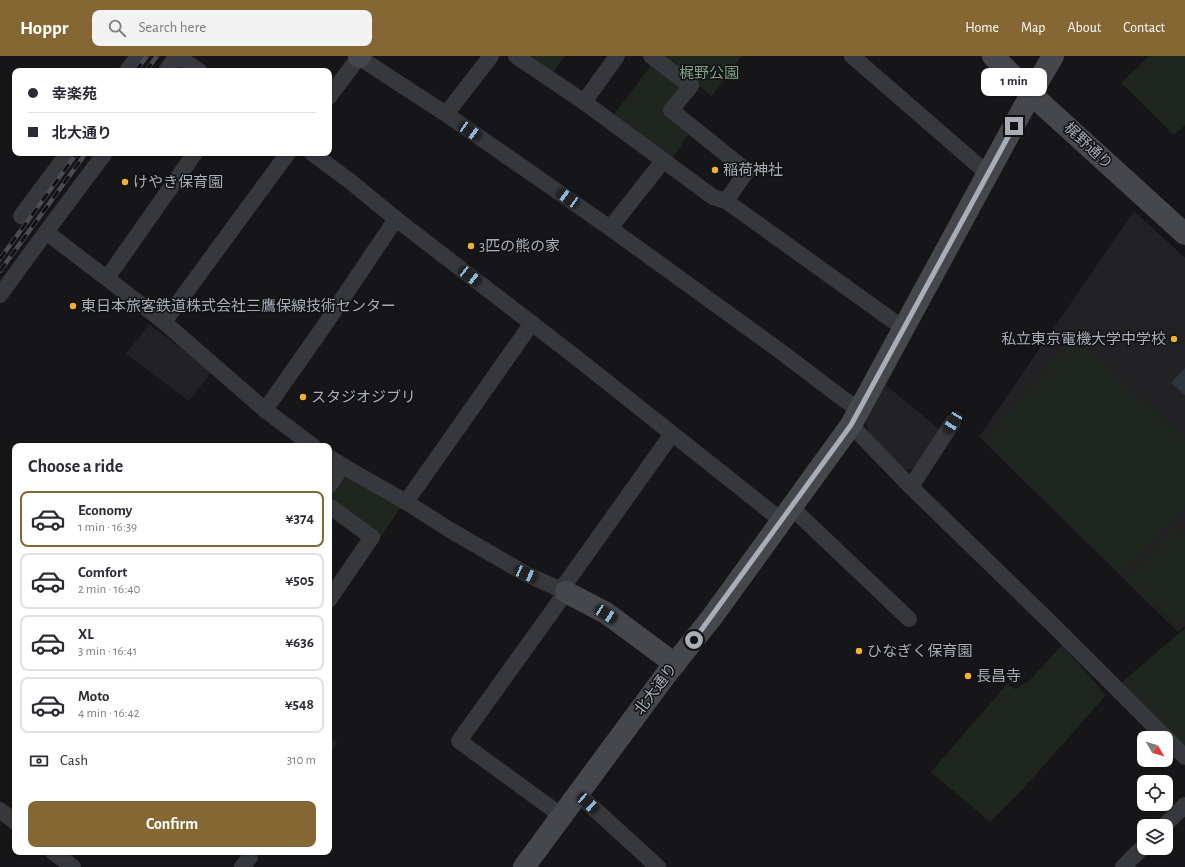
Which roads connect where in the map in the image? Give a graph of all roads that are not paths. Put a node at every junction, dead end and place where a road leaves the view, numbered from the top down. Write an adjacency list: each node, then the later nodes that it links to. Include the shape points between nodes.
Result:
1 (138, 56): 11 (street)
2 (177, 56): 12 (street); 13 (street)
3 (359, 56): 14 (street); 17 (street)
4 (491, 56): 17 (street)
5 (516, 56): 16 (street)
6 (617, 56): 16 (street)
7 (652, 56): 25 (street, via 691,86 671,110 747,171)
8 (852, 56): 24 (street)
9 (993, 56): 15 (street, 梶野通り)
10 (1054, 56): 15 (street, 北大通り)
11 (130, 68)
12 (168, 68)
13 (195, 68)
14 (332, 93)
15 (1031, 94): 24 (street, 北大通り); 30 (street, 梶野通り)
16 (584, 102): 23 (street)
17 (446, 114): 28 (street)
18 (66, 156): 26 (street)
19 (103, 156): 29 (street)
20 (193, 156): 31 (street)
21 (286, 156): 33 (street)
22 (316, 156): 27 (street)
23 (663, 161): 25 (street, via 713,196); 28 (street)
24 (988, 174): 35 (street, 北大通り)
25 (726, 201): 35 (street)
26 (21, 216)
27 (396, 219): 34 (street); 36 (street)
28 (610, 228): 37 (street, via 846,401)
29 (46, 232): 31 (street); 32 (street)
30 (1185, 234)
31 (107, 278): 33 (street)
32 (0, 295)
33 (164, 322): 36 (street)
34 (532, 323): 39 (street); 45 (street)
35 (903, 328): 37 (street, 北大通り)
36 (265, 410): 40 (street)
37 (856, 417): 44 (street); 47 (street, 北大通り)
38 (953, 422): 44 (street, via 916,479)
39 (672, 434): 47 (street); 48 (street)
40 (309, 443)
41 (332, 459): 42 (street)
42 (343, 466): 43 (street); 45 (street)
43 (332, 482)
44 (909, 485): 52 (street)
45 (406, 502): 48 (street, via 526,574)
46 (332, 508): 49 (street, via 372,537)
47 (786, 514): 50 (street); 51 (street, 北大通り)
48 (564, 591): 51 (street, via 616,620); 58 (street, via 459,742)
49 (332, 596)
50 (909, 619)
51 (675, 664): 55 (street, 北大通り)
52 (1159, 731)
53 (1173, 745): 54 (street)
54 (1185, 757)
55 (578, 794): 58 (street, 北大通り); 65 (street)
56 (1185, 805): 59 (street)
57 (0, 810): 60 (street)
58 (562, 816): 64 (street, 北大通り)
59 (1171, 819)
60 (12, 820)
61 (1137, 853): 66 (street)
62 (60, 855): 63 (street)
63 (71, 860)
64 (524, 867)
65 (658, 867)
66 (1123, 867)

